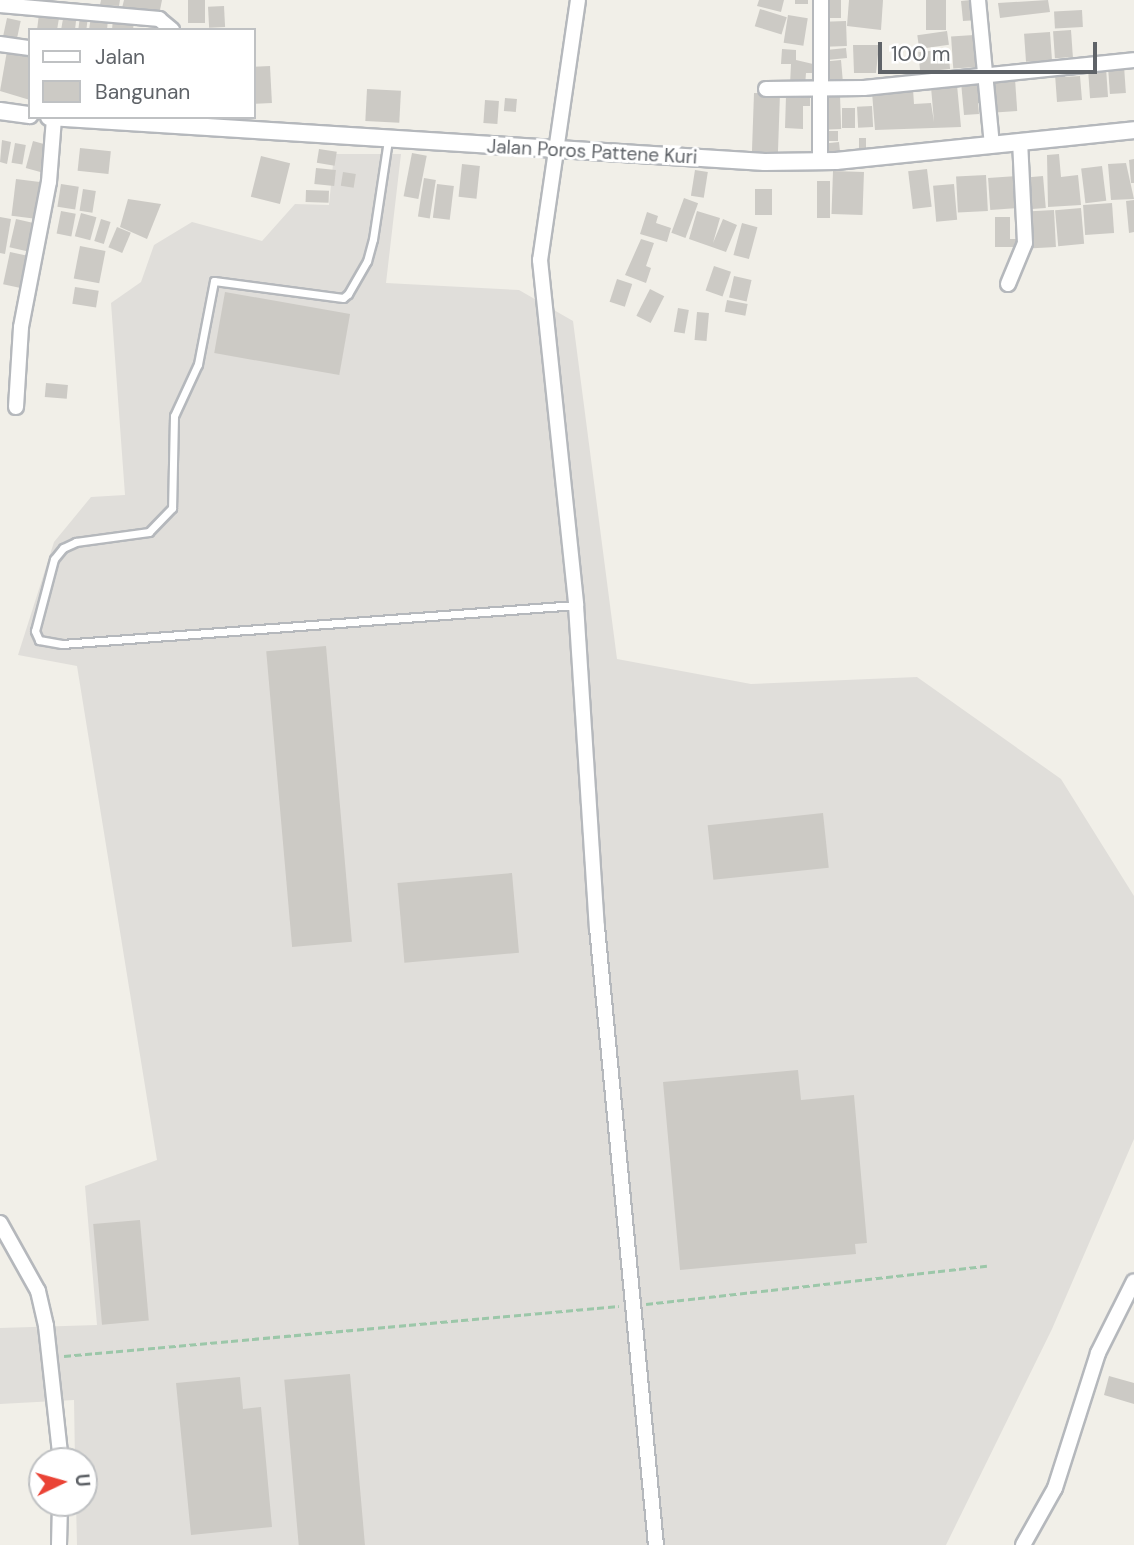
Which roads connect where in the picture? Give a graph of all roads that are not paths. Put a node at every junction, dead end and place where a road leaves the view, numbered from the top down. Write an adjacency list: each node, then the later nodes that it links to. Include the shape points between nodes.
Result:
1 (579, 0): 21 (street)
2 (821, 0): 11 (street)
3 (978, 0): 9 (street)
4 (0, 5): 5 (street, via 159,19)
5 (170, 28)
6 (0, 44): 7 (street)
7 (28, 48)
8 (1134, 60): 9 (street)
9 (987, 78): 11 (street); 20 (street)
10 (766, 89): 11 (street)
11 (820, 89): 22 (street)
12 (0, 111): 13 (street)
13 (28, 115)
14 (54, 119): 24 (street, via 49,182 21,327)
15 (86, 119): 16 (street, Jalan Poros Pattene Kuri)
16 (180, 122): 18 (street, Jalan Poros Pattene Kuri)
17 (1134, 130): 19 (street, Jalan Poros Pattene Kuri)
18 (388, 141): 21 (street, Jalan Poros Pattene Kuri); 25 (lane, via 370,250 348,294 343,298 214,281 198,364 174,416 172,508 149,532 76,542 63,548 54,559 35,631 39,640 61,644)
19 (1020, 142): 20 (street, Jalan Poros Pattene Kuri); 23 (street, via 1026,243)
20 (992, 145): 22 (street, Jalan Poros Pattene Kuri)
21 (553, 149): 22 (street, Jalan Poros Pattene Kuri); 25 (street, via 540,260)
22 (820, 161)
23 (1008, 284)
24 (16, 407)
25 (576, 605): 31 (street, via 597,927)
26 (0, 1223): 28 (street, via 38,1291 53,1358)
27 (1134, 1281): 32 (street, via 1098,1353 1055,1488)
28 (60, 1447)
29 (60, 1517): 30 (street)
30 (59, 1545)
31 (656, 1545)
32 (1023, 1545)

